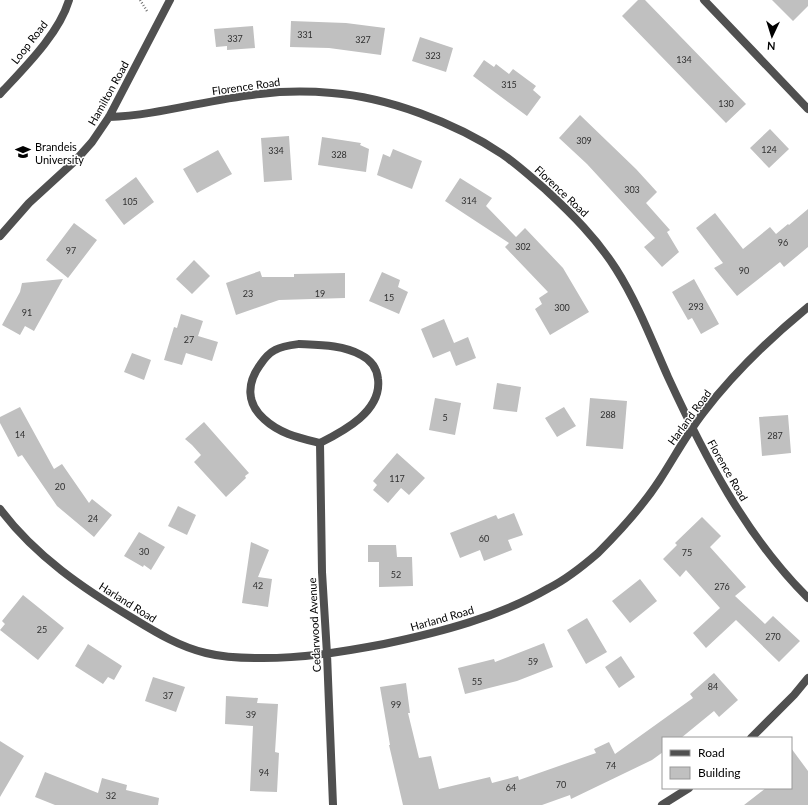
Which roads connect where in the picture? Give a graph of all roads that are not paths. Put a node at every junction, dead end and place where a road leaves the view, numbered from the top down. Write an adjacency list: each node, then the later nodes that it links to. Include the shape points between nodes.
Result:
1 (69, 0): 4 (street, Loop Road, via 52,34)
2 (170, 0): 6 (street, Hamilton Road)
3 (704, 0): 5 (street)
4 (0, 94)
5 (808, 109)
6 (109, 117): 7 (street, Hamilton Road, via 84,152 29,203); 9 (street, Florence Road, via 145,114 260,94 320,92 385,102 437,120 487,144 556,199 607,256 632,299)
7 (0, 236)
8 (808, 307): 9 (street, Harland Road, via 751,359 714,399)
9 (692, 428): 12 (street, Florence Road, via 717,476 752,531 774,561); 13 (street, Harland Road, via 656,486 623,526 578,570 550,588 512,606 451,628)
10 (320, 443): 10 (street, via 287,434 276,428 264,419 253,404 250,388 252,379 267,356 275,350 299,344 323,345 353,351 374,366 378,374 378,388 374,401 367,410 349,426); 13 (street, Cedarwood Avenue, via 322,572)
11 (0, 509): 13 (street, Harland Road, via 32,545 69,576 106,602 183,646 206,654 240,658)
12 (808, 598)
13 (328, 654): 17 (street, Cedarwood Avenue)
14 (808, 678): 15 (street)
15 (752, 737)
16 (688, 789): 18 (street)
17 (333, 805)
18 (662, 805)

